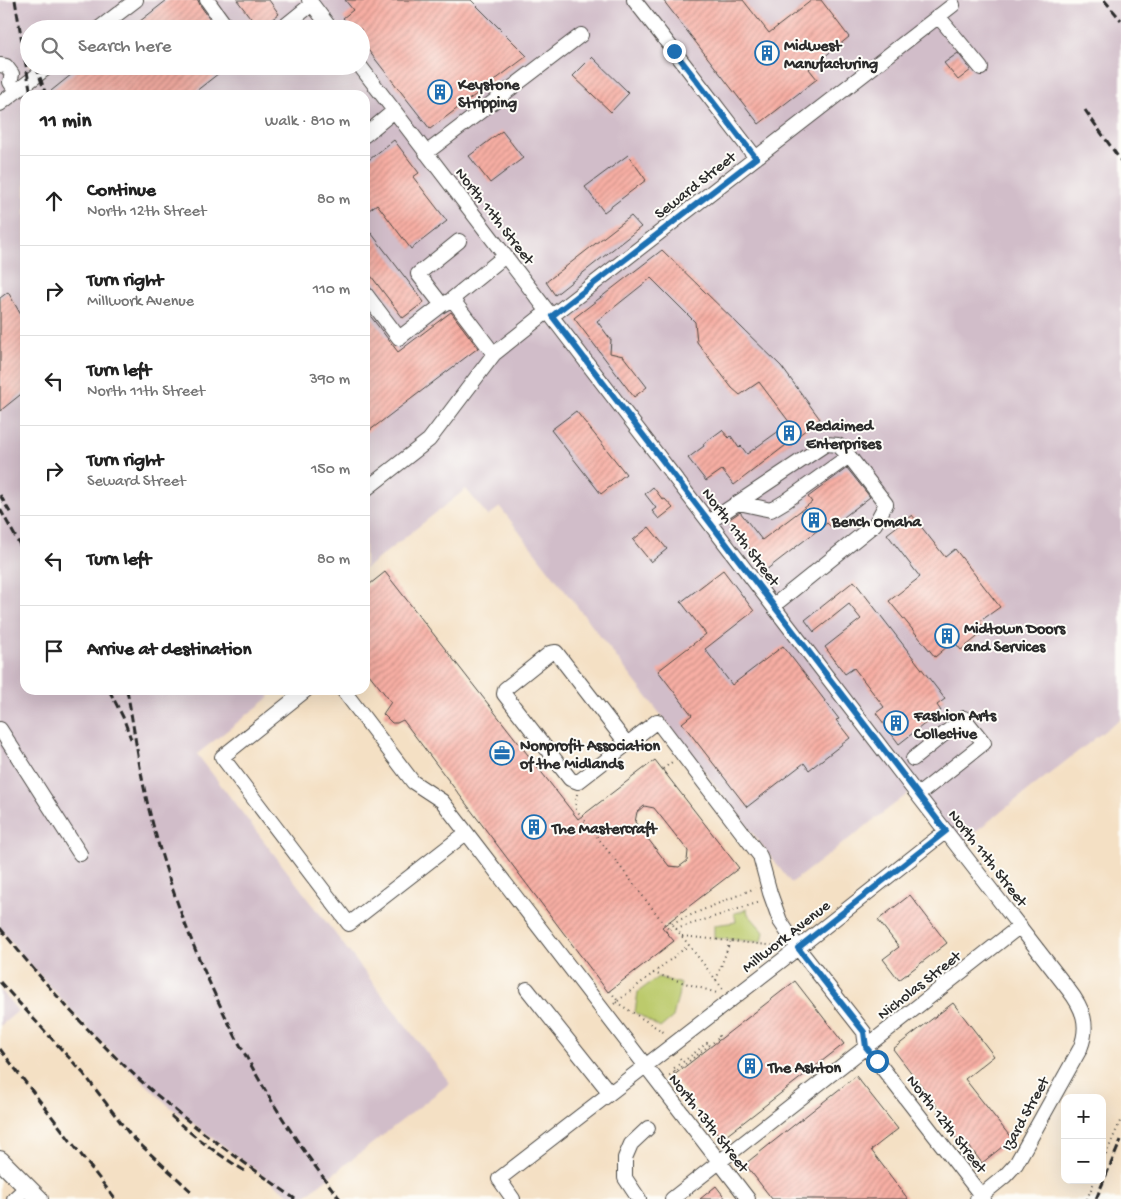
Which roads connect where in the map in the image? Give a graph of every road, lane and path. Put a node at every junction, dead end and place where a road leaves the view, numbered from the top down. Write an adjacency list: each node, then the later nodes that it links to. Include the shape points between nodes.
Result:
1 (136, 0): 7 (street)
2 (207, 0): 8 (street)
3 (634, 0): 21 (street)
4 (311, 2): 9 (street); 10 (street)
5 (953, 4): 6 (street, Seward Street)
6 (938, 16): 13 (street); 21 (street, Seward Street)
7 (110, 20)
8 (221, 20)
9 (291, 20)
10 (324, 20)
11 (581, 35): 20 (street)
12 (0, 65): 16 (street, via 6,66 12,74)
13 (981, 68)
14 (28, 75): 16 (street)
15 (367, 75): 18 (street, North 11th Street)
16 (9, 83): 17 (street)
17 (0, 104)
18 (394, 111): 19 (street); 20 (street, North 11th Street)
19 (370, 131)
20 (426, 153): 23 (street, North 11th Street)
21 (756, 158): 26 (street, Seward Street)
22 (459, 241): 25 (street, via 418,274)
23 (506, 256): 25 (street); 26 (street, North 11th Street)
24 (370, 300): 25 (street, via 399,338)
25 (447, 302): 27 (street)
26 (550, 313): 27 (street, Seward Street); 31 (street, North 11th Street)
27 (494, 354): 29 (street, Seward Street, via 429,440)
28 (850, 456): 30 (street, via 771,510); 30 (street, via 838,445 826,444); 32 (street, via 886,504 875,524)
29 (370, 486)
30 (739, 503): 31 (street)
31 (709, 522): 32 (street, North 11th Street)
32 (773, 606): 41 (street, North 11th Street)
33 (300, 695): 43 (street, via 222,757 349,924)
34 (347, 695): 43 (street, North 13th Street, via 413,782 442,801)
35 (0, 729): 44 (street)
36 (627, 744): 40 (street); 40 (street, via 556,652 550,653 505,689 504,694 570,779); 54 (street, North 12th Street, via 657,721 760,856 780,921)
37 (913, 759): 41 (street, via 964,718 984,743)
38 (672, 762): 39 (path)
39 (663, 769)
40 (578, 782): 47 (path, via 575,808 668,931)
41 (918, 795): 42 (street, North 11th Street)
42 (946, 831): 48 (street, North 11th Street); 54 (street, Millwork Avenue)
43 (466, 833): 70 (street, North 13th Street)
44 (80, 854)
45 (757, 887): 47 (path)
46 (760, 902): 49 (path)
47 (672, 923): 49 (path)
48 (1020, 926): 63 (street, North 11th Street, via 1076,999 1083,1015); 67 (street, Nicholas Street)
49 (676, 929): 50 (path)
50 (682, 936): 51 (path); 52 (path)
51 (730, 942): 53 (path); 56 (path)
52 (689, 945): 55 (path); 56 (path)
53 (778, 946)
54 (798, 948): 67 (street, North 12th Street, via 864,1032); 70 (street, Millwork Avenue)
55 (653, 973): 60 (path); 61 (path)
56 (716, 980): 58 (path)
57 (527, 989): 72 (street)
58 (723, 989)
59 (610, 991): 61 (path)
60 (717, 993)
61 (617, 1001): 62 (path); 64 (path)
62 (609, 1007)
63 (1085, 1032): 81 (street, Izard Street, via 1080,1049 1019,1159 1010,1172)
64 (666, 1034)
65 (717, 1034): 66 (path, via 720,1038)
66 (709, 1046): 69 (path, via 708,1043); 71 (path)
67 (866, 1047): 78 (street, Nicholas Street); 81 (street, North 12th Street)
68 (680, 1058): 69 (path)
69 (682, 1062): 71 (path, via 673,1069)
70 (645, 1066): 72 (street, Millwork Avenue); 78 (street, North 13th Street)
71 (675, 1072): 73 (path, via 670,1076)
72 (610, 1093): 82 (street, Millwork Avenue, via 499,1179)
73 (688, 1098)
74 (1121, 1119): 76 (path)
75 (648, 1128): 83 (street, via 631,1144 625,1158 625,1178)
76 (1106, 1155)
77 (0, 1160): 80 (main road)
78 (719, 1162): 84 (street, Nicholas Street); 85 (street, North 13th Street)
79 (1093, 1184): 86 (path)
80 (27, 1195)
81 (981, 1198)
82 (513, 1199)
83 (639, 1199)
84 (672, 1199)
85 (748, 1199)
86 (1087, 1199)

